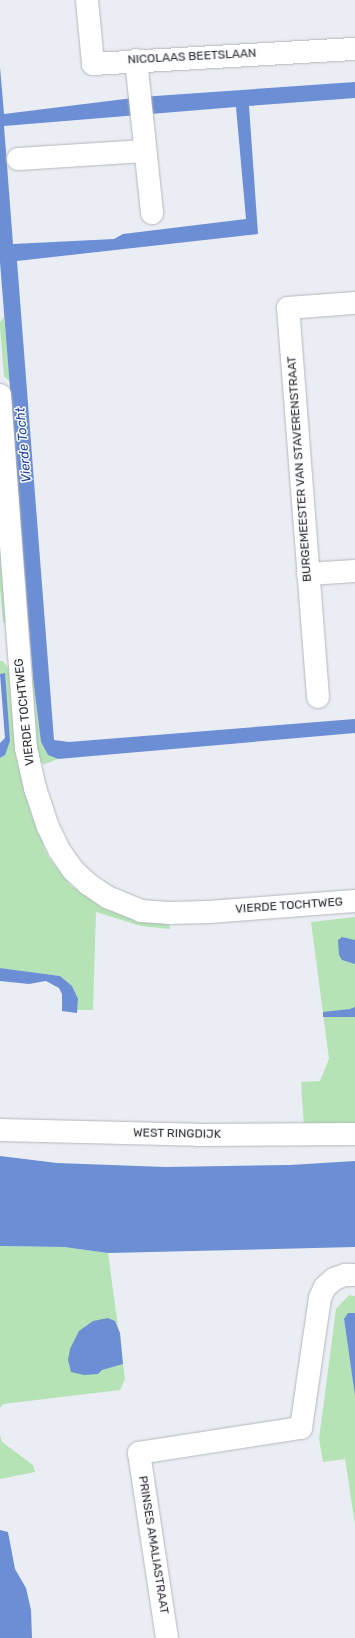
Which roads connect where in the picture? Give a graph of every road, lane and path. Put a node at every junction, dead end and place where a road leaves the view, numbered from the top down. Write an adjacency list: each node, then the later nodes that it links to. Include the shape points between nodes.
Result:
1 (87, 0): 3 (street, NICOLAAS BEETSLAAN, via 94,64)
2 (355, 49): 3 (street, NICOLAAS BEETSLAAN)
3 (136, 60): 4 (street)
4 (145, 151): 5 (street); 6 (street)
5 (18, 159)
6 (152, 213)
7 (355, 303): 10 (street, BURGEMEESTER VAN STAVERENSTRAAT, via 288,308)
8 (0, 395): 12 (street, VIERDE TOCHTWEG, via 26,748 35,788 48,827 64,856 78,874 107,897 142,911 209,912)
9 (355, 570): 10 (street)
10 (308, 574): 11 (street, BURGEMEESTER VAN STAVERENSTRAAT)
11 (318, 697)
12 (355, 901)
13 (0, 1130): 14 (street, WEST RINGDIJK, via 198,1135)
14 (355, 1134)
15 (355, 1275): 16 (street, PRINSES AMALIASTRAAT, via 344,1275 334,1279 325,1287 320,1298 301,1428 139,1452)
16 (167, 1638)

